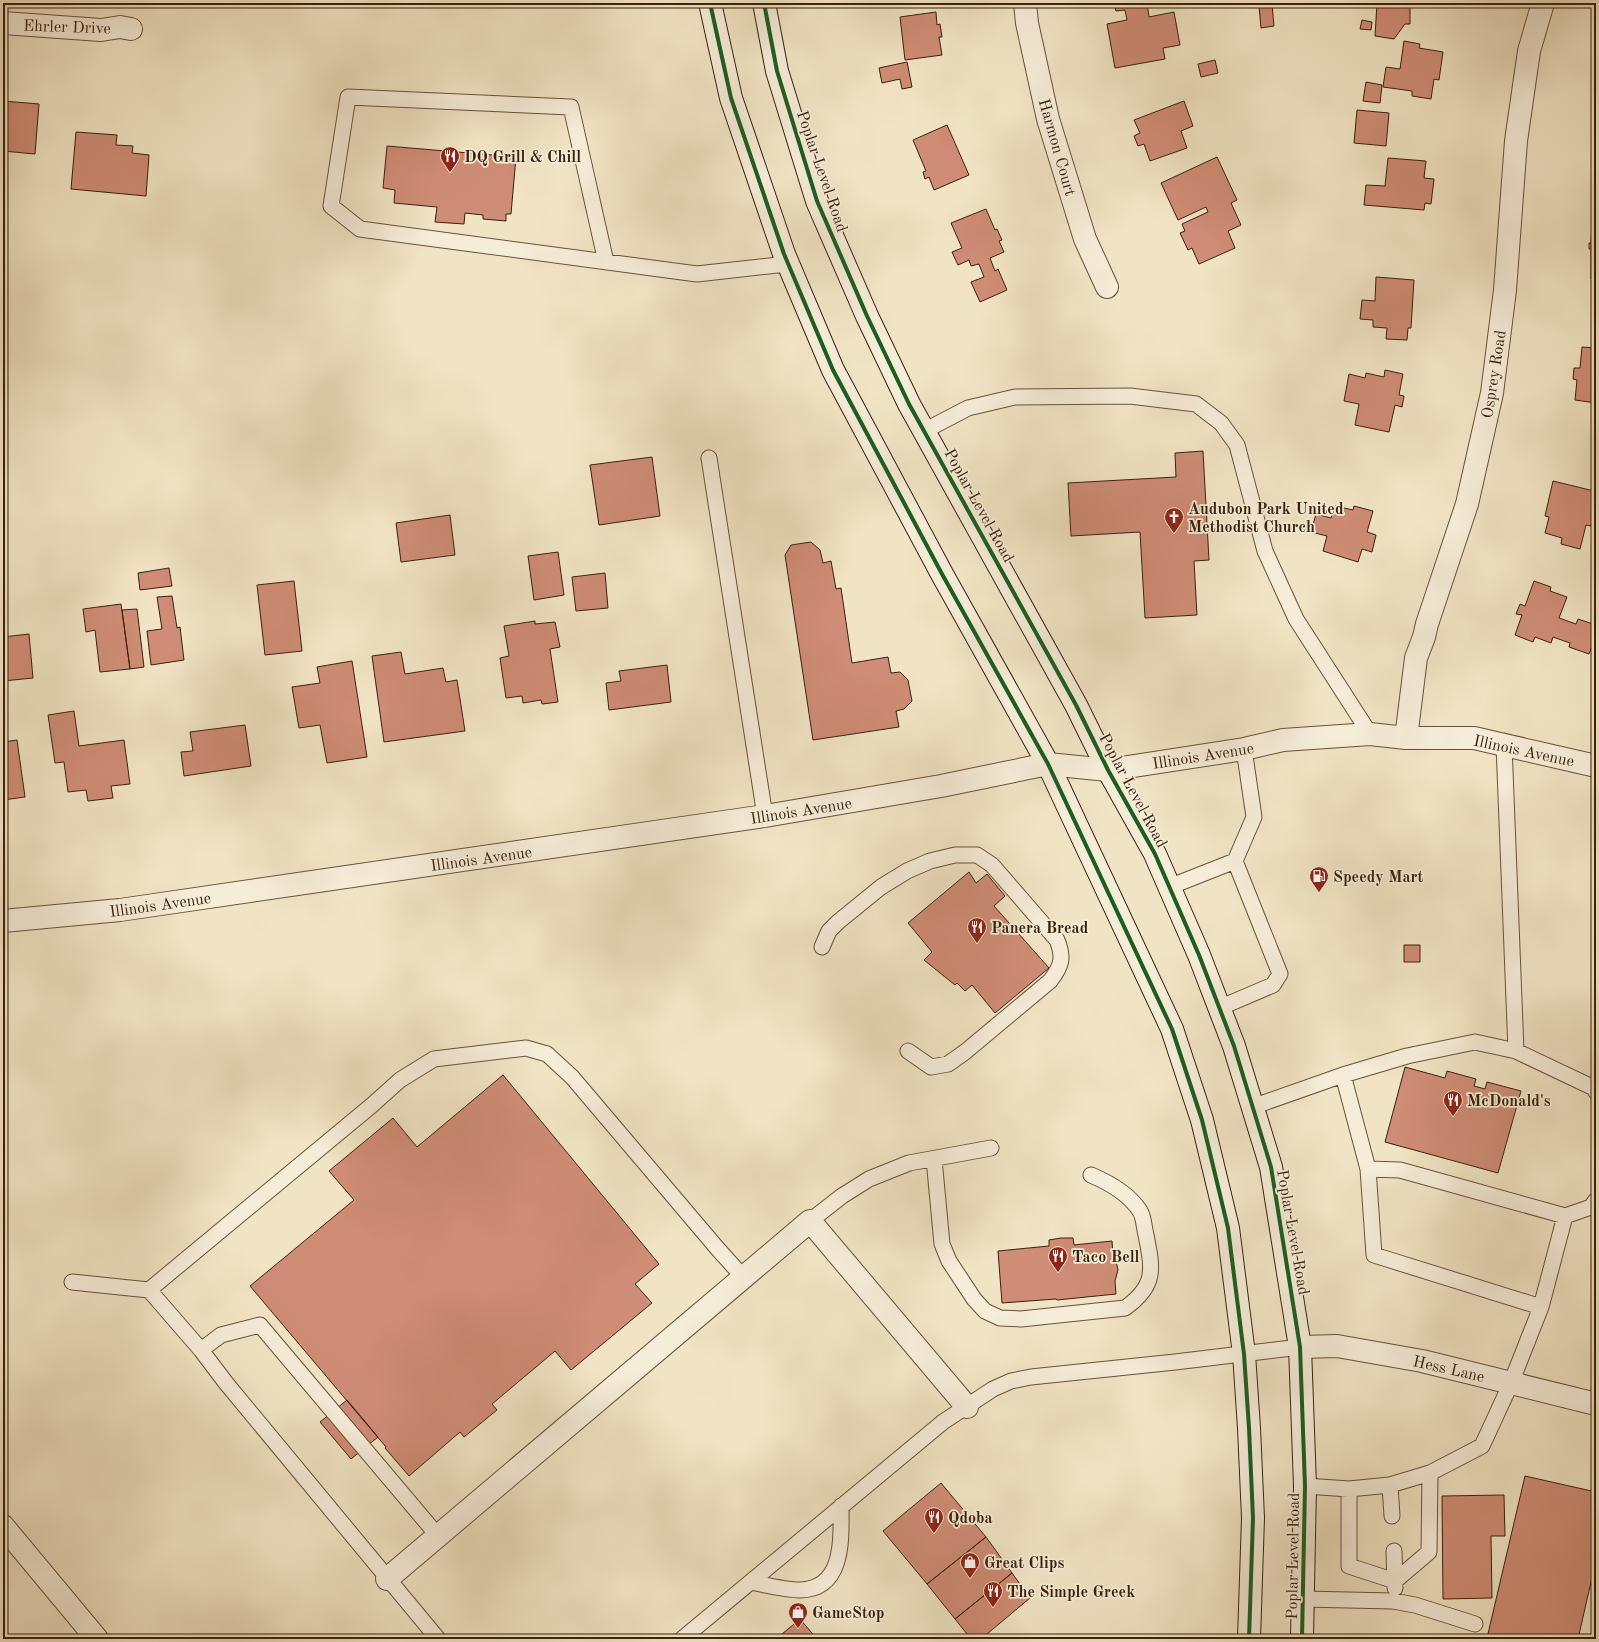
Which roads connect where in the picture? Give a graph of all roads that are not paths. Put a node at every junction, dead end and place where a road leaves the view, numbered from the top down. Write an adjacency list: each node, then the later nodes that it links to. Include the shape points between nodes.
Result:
1 (710, 3): 8 (street, via 731,98)
2 (764, 3): 10 (street, Poplar Level Road, via 777,71 817,201 867,316)
3 (1025, 3): 9 (street, Harmon Court, via 1048,119 1085,239)
4 (1543, 3): 13 (street, Osprey Road, via 1528,51 1516,141 1506,290 1492,393 1467,504 1416,658)
5 (3, 22): 6 (street, Ehrler Drive, via 101,30 120,27)
6 (131, 29)
7 (606, 262): 7 (lane, via 571,107 348,97 331,206 360,229); 8 (lane, via 697,274)
8 (787, 264): 16 (street, via 833,370 942,574)
9 (1107, 287)
10 (924, 431): 12 (lane, via 968,408 1015,397 1130,396 1196,404 1221,423 1237,445 1266,551 1296,619); 18 (street, Poplar Level Road, via 1076,705)
11 (709, 458): 19 (lane)
12 (1370, 734): 13 (street, Illinois Avenue); 15 (street, Illinois Avenue, via 1283,740)
13 (1406, 738): 14 (street, Illinois Avenue, via 1474,738)
14 (1504, 745): 17 (street, Illinois Avenue); 26 (lane)
15 (1244, 749): 18 (street, Illinois Avenue); 20 (lane, via 1254,817)
16 (1048, 764): 18 (street, Illinois Avenue); 19 (street, Illinois Avenue, via 941,786); 43 (street, via 1172,1029 1202,1120 1228,1228)
17 (1596, 766)
18 (1108, 770): 21 (street, Poplar Level Road, via 1155,854)
19 (765, 816): 22 (street, Illinois Avenue, via 120,910)
20 (1235, 861): 21 (lane); 24 (lane, via 1280,974 1274,985)
21 (1169, 887): 24 (street, Poplar Level Road, via 1199,955)
22 (3, 921)
23 (822, 947): 25 (lane, via 834,926 882,887 907,871 955,855 977,855 992,865 1056,940 1061,949 1061,958 1059,970 1055,975 965,1052 948,1064 931,1067)
24 (1218, 1008): 29 (street, Poplar Level Road, via 1234,1046)
25 (908, 1051)
26 (1516, 1051): 27 (lane, via 1476,1042 1407,1056); 28 (lane, via 1594,1088)
27 (1344, 1075): 29 (lane); 32 (lane)
28 (1596, 1092)
29 (1252, 1107): 41 (street, Poplar Level Road, via 1271,1167)
30 (991, 1148): 31 (lane)
31 (934, 1158): 33 (lane, via 942,1244 949,1261 981,1307 1000,1318 1021,1319 1125,1308 1138,1300 1148,1286 1151,1264 1141,1212 1110,1183); 36 (lane, via 908,1163 869,1179)
32 (1368, 1169): 35 (lane, via 1400,1170); 40 (lane, via 1374,1255)
33 (1091, 1175)
34 (1596, 1200): 35 (lane, via 1591,1207)
35 (1565, 1216): 40 (lane)
36 (810, 1221): 37 (street); 46 (street)
37 (743, 1277): 39 (lane, via 572,1077 547,1054 526,1048 434,1059 400,1080); 54 (street)
38 (72, 1282): 39 (lane)
39 (149, 1290): 42 (lane)
40 (1541, 1307): 44 (lane)
41 (1300, 1347): 43 (lane); 44 (street, Hess Lane, via 1336,1346 1428,1362); 49 (street, Poplar Level Road)
42 (201, 1350): 54 (lane, via 221,1336 260,1325); 56 (lane)
43 (1244, 1354): 46 (lane, via 1031,1377 993,1390); 65 (street, via 1253,1518)
44 (1511, 1383): 45 (street, Hess Lane); 47 (lane, via 1482,1446)
45 (1596, 1404)
46 (967, 1407): 51 (lane, via 943,1422)
47 (1430, 1473): 48 (lane); 58 (lane, via 1429,1552)
48 (1390, 1485): 50 (lane); 52 (lane)
49 (1305, 1486): 50 (lane); 59 (street, Poplar Level Road)
50 (1349, 1489): 58 (lane, via 1349,1566)
51 (841, 1506): 57 (lane); 57 (lane, via 841,1544 837,1563 832,1574 822,1583 810,1589 799,1590)
52 (1392, 1516)
53 (3, 1526): 62 (street)
54 (438, 1536): 56 (street)
55 (1394, 1551): 58 (lane)
56 (387, 1579): 63 (lane)
57 (750, 1582): 64 (lane)
58 (1395, 1582): 60 (lane)
59 (1303, 1599): 60 (lane); 66 (street, Poplar Level Road)
60 (1394, 1601): 61 (lane)
61 (1475, 1624)
62 (96, 1639)
63 (438, 1639)
64 (682, 1639)
65 (1249, 1639)
66 (1302, 1639)

